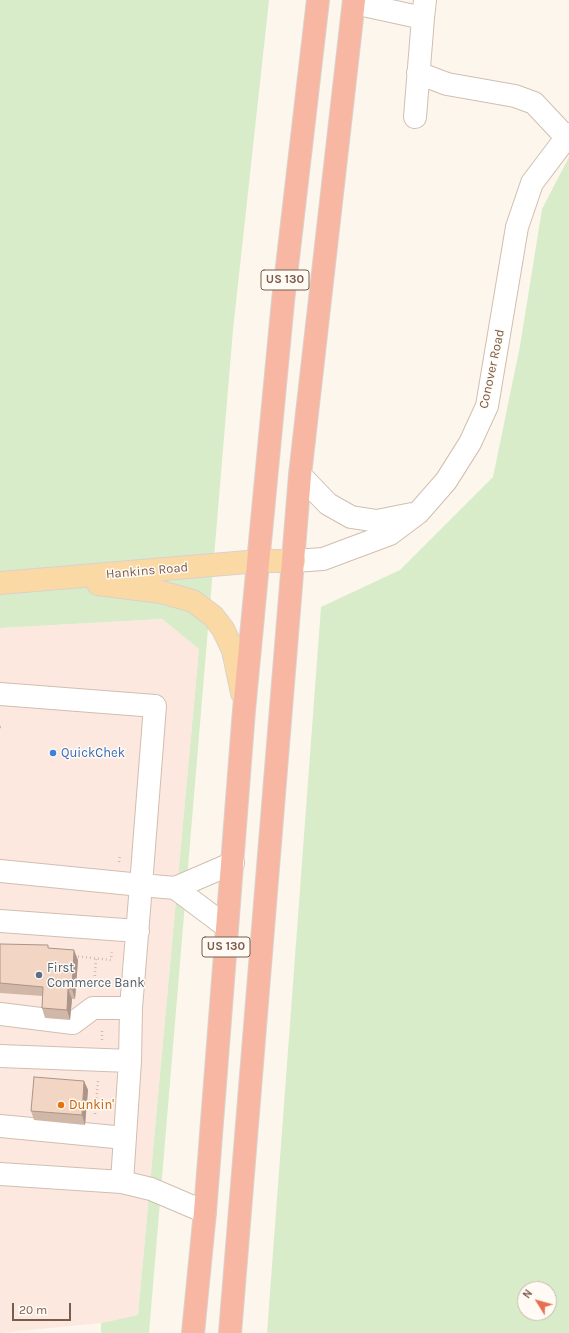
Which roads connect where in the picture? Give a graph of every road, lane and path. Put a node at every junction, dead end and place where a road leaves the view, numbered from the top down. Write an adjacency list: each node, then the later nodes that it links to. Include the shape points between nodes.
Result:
1 (318, 0): 10 (highway, US 130, via 283,301)
2 (354, 2): 3 (street); 7 (highway, US 130)
3 (424, 9): 4 (street)
4 (418, 73): 5 (street); 6 (street, via 447,84 515,96 534,103)
5 (414, 117)
6 (567, 135): 8 (street, Conover Road, via 532,183 517,227 487,406 470,443 446,481)
7 (300, 475): 8 (street, via 328,504 351,517 377,521); 9 (highway, US 130)
8 (418, 513): 9 (street, Conover Road, via 390,534 354,549 323,559)
9 (294, 560): 10 (main road, Hankins Road); 38 (highway, US 130)
10 (259, 561): 11 (main road, Hankins Road); 14 (highway, US 130)
11 (53, 578): 12 (main road, Hankins Road); 14 (main road, via 161,592 193,601 223,629 233,650 241,678)
12 (0, 583)
13 (0, 694): 17 (street, via 155,706)
14 (244, 710): 15 (highway, US 130)
15 (233, 863): 18 (street); 20 (highway, US 130)
16 (0, 871): 17 (street)
17 (141, 885): 18 (street); 21 (street)
18 (175, 888): 20 (street)
19 (0, 921): 21 (street)
20 (227, 927): 36 (highway, US 130)
21 (138, 931): 26 (street)
22 (112, 948): 24 (path, via 111,960)
23 (67, 956): 24 (path)
24 (96, 959): 25 (path)
25 (93, 994)
26 (131, 1008): 27 (street, via 93,1008 72,1022); 29 (street)
27 (0, 1014)
28 (0, 1056): 29 (street)
29 (130, 1061): 33 (street)
30 (99, 1076): 31 (path)
31 (95, 1118)
32 (0, 1126): 33 (street)
33 (125, 1138): 35 (street)
34 (0, 1174): 35 (street)
35 (122, 1182): 36 (street, via 151,1189)
36 (205, 1212): 37 (highway, US 130)
37 (193, 1333)
38 (230, 1333)

